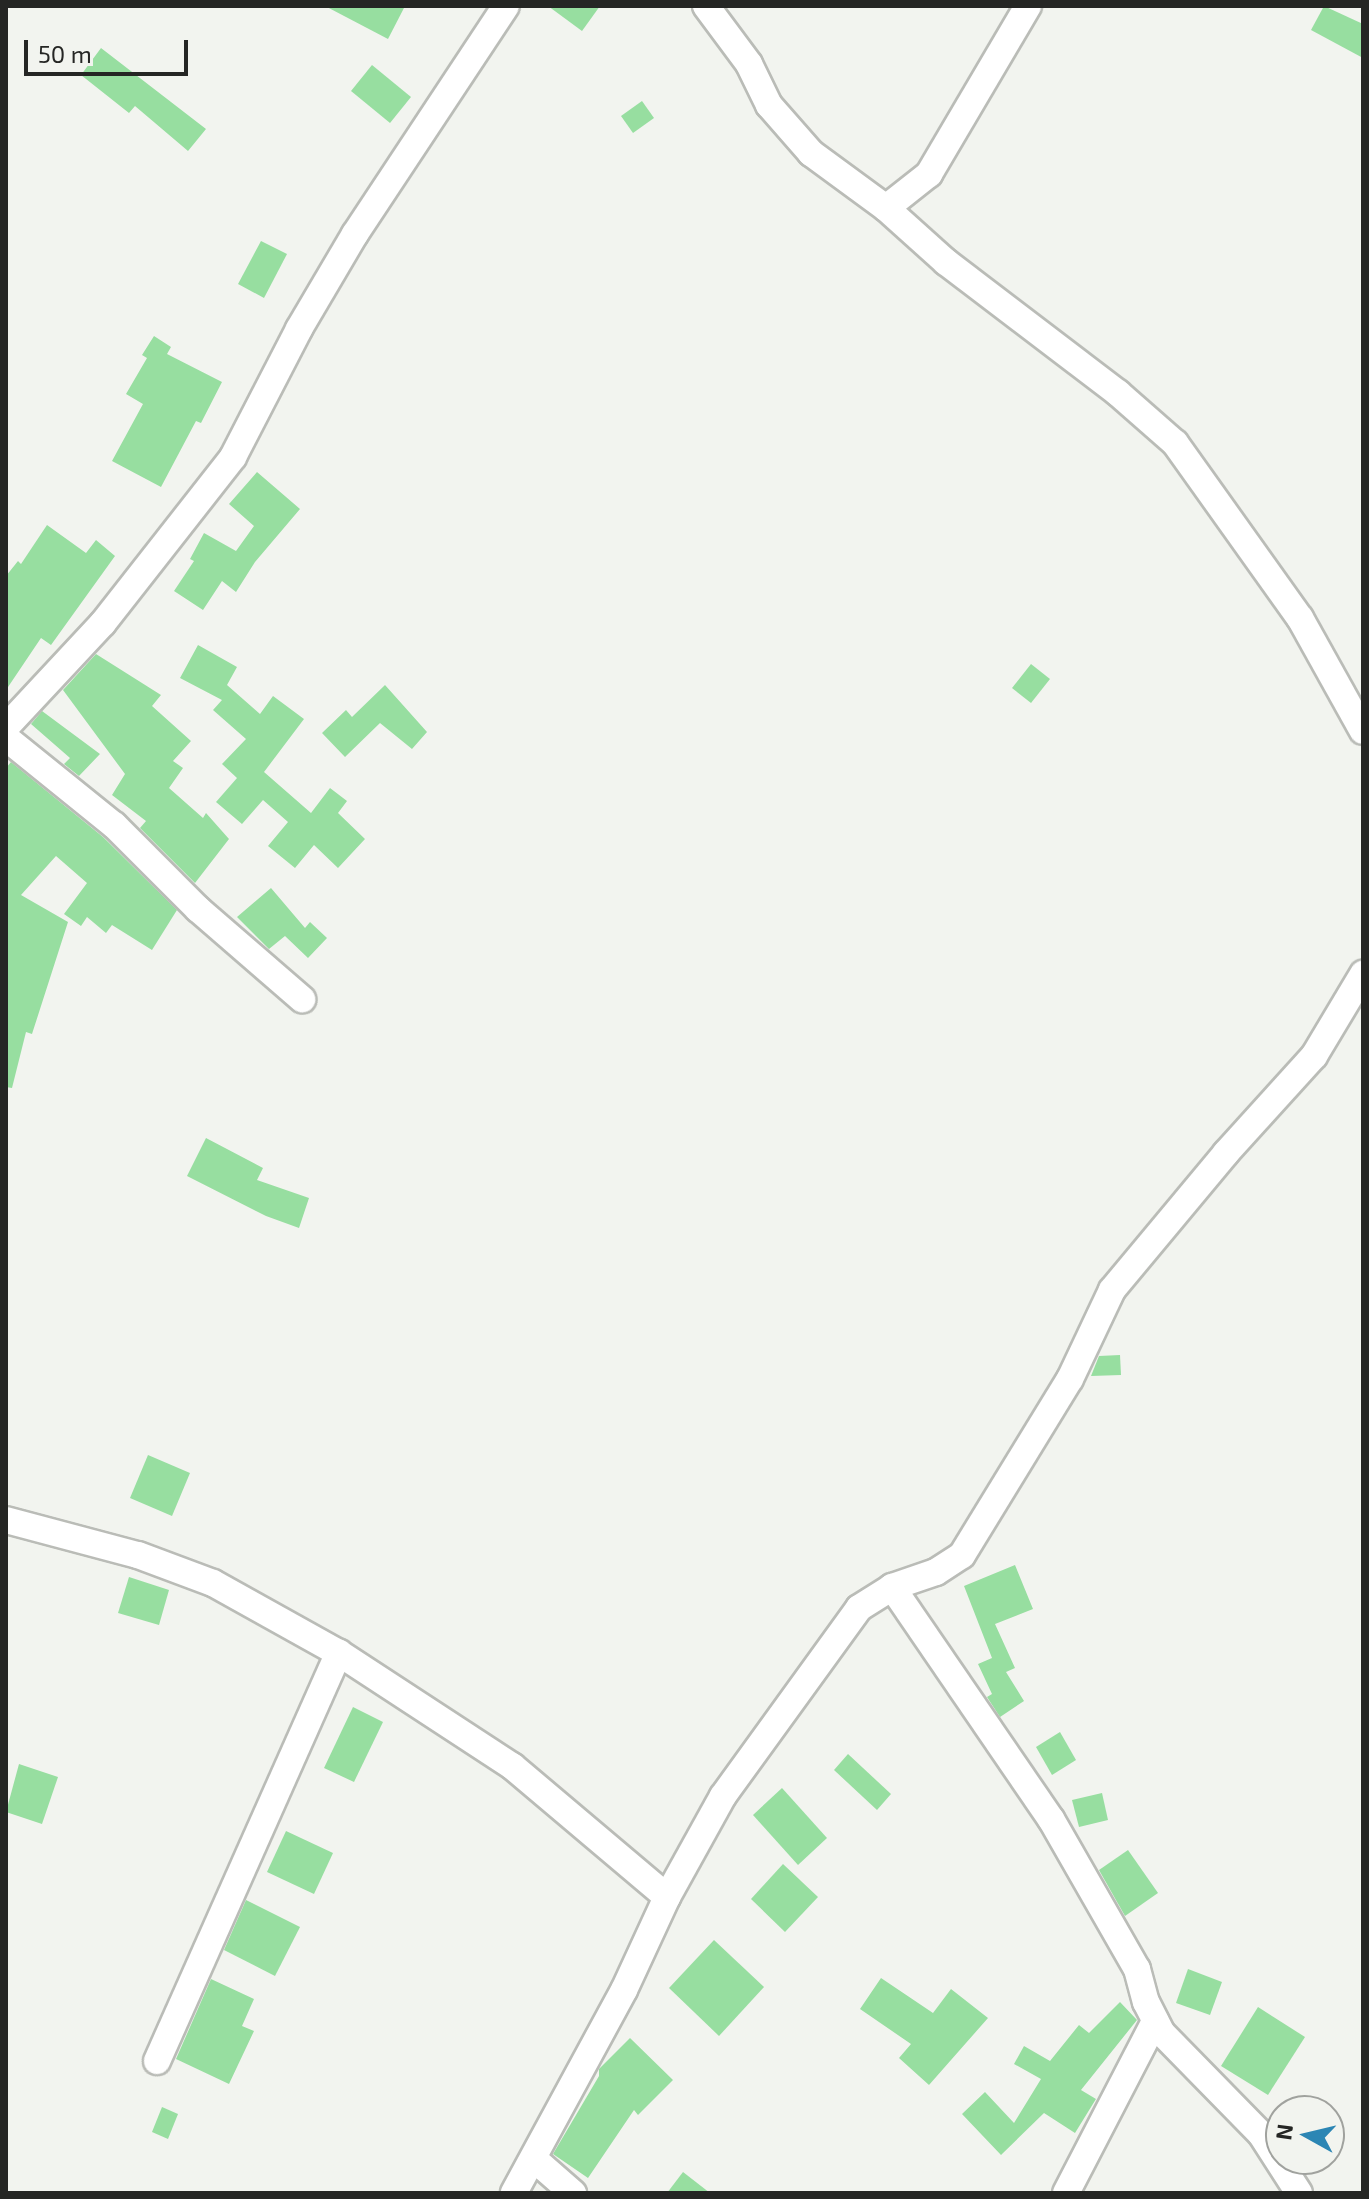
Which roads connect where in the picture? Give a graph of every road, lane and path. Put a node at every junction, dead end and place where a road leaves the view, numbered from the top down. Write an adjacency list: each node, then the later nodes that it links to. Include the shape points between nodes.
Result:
1 (506, 6): 5 (street, via 355,234 233,457 103,623)
2 (706, 6): 4 (street, via 749,64 769,105 811,153)
3 (1028, 6): 4 (street, via 929,174)
4 (886, 208): 6 (street, via 946,262 1175,443 1300,618)
5 (6, 727)
6 (1363, 731)
7 (6, 738): 9 (street, via 114,825 198,909)
8 (1363, 974): 11 (street, via 1314,1056 1112,1290 1070,1379 962,1555 936,1572)
9 (302, 999)
10 (6, 1520): 12 (street, via 138,1555 213,1583)
11 (892, 1587): 13 (street, via 859,1608 831,1644 723,1796); 14 (street, via 1051,1819 1137,1969)
12 (339, 1653): 13 (street, via 512,1766); 15 (street)
13 (667, 1897): 16 (street)
14 (1155, 2021): 17 (street, via 1261,2134); 20 (street)
15 (157, 2061)
16 (534, 2159): 18 (street); 19 (street)
17 (1291, 2189)
18 (514, 2193)
19 (573, 2193)
20 (1066, 2193)

